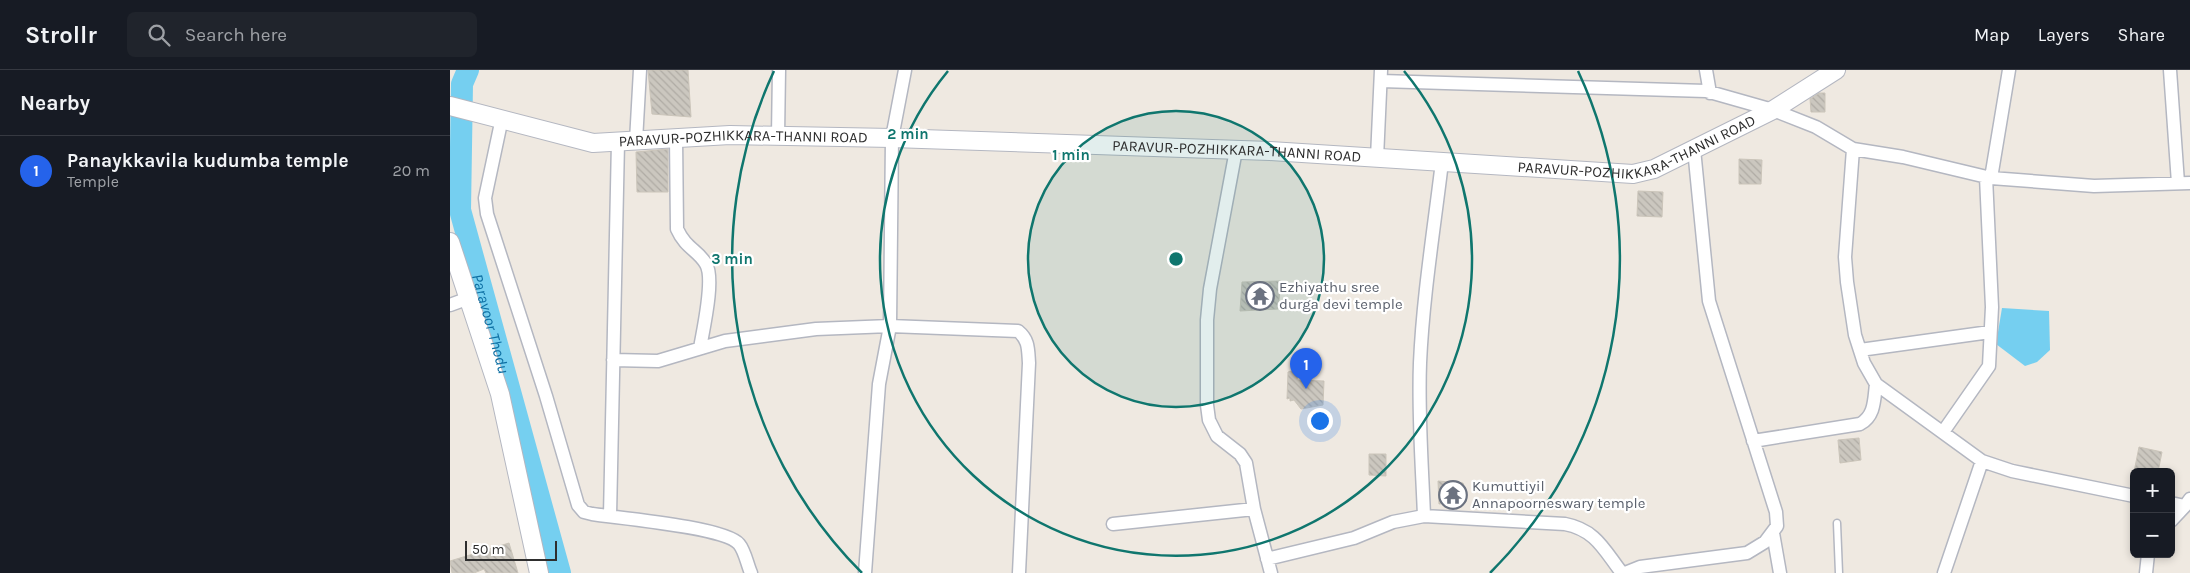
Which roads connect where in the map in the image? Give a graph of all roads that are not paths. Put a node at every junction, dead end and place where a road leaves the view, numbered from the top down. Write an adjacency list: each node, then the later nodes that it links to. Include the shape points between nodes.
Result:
1 (640, 70): 16 (street)
2 (778, 70): 13 (street)
3 (905, 70): 15 (street)
4 (1706, 70): 9 (street)
5 (1836, 70): 11 (main road, PARAVUR-POZHIKKARA-THANNI ROAD)
6 (2009, 70): 23 (street)
7 (2170, 70): 24 (street)
8 (1381, 75): 9 (street); 21 (street)
9 (1710, 93): 11 (street)
10 (450, 106): 12 (main road, PARAVUR-POZHIKKARA-THANNI ROAD)
11 (1773, 110): 18 (main road, PARAVUR-POZHIKKARA-THANNI ROAD); 19 (street, via 1816,127)
12 (498, 117): 17 (main road, PARAVUR-POZHIKKARA-THANNI ROAD, via 593,143); 40 (street, via 485,198 489,220 578,505 584,512)
13 (778, 136): 14 (main road, PARAVUR-POZHIKKARA-THANNI ROAD); 15 (main road, PARAVUR-POZHIKKARA-THANNI ROAD)
14 (676, 138): 16 (main road, PARAVUR-POZHIKKARA-THANNI ROAD); 30 (street, via 677,229 682,241 702,258 709,271)
15 (892, 138): 20 (main road, PARAVUR-POZHIKKARA-THANNI ROAD); 28 (street)
16 (636, 141): 17 (main road, PARAVUR-POZHIKKARA-THANNI ROAD)
17 (618, 142): 32 (street)
18 (1694, 149): 22 (main road, PARAVUR-POZHIKKARA-THANNI ROAD, via 1654,169 1633,174); 35 (street, via 1709,301)
19 (1853, 149): 23 (street); 31 (street, via 1846,257 1847,282)
20 (1236, 150): 21 (main road, PARAVUR-POZHIKKARA-THANNI ROAD); 39 (street, via 1210,289 1208,405 1209,420 1217,436 1246,463)
21 (1377, 158): 22 (main road, PARAVUR-POZHIKKARA-THANNI ROAD)
22 (1442, 162): 41 (street, via 1420,363)
23 (1989, 177): 24 (street, via 2094,186); 29 (street)
24 (2184, 183)
25 (450, 242): 26 (main road)
26 (468, 298): 27 (street); 48 (main road, via 500,394)
27 (450, 305)
28 (890, 326): 30 (street, via 816,329 725,340); 50 (street, via 879,384); 51 (street, via 1003,329 1018,331 1025,336 1029,363)
29 (1990, 332): 31 (street); 34 (street, via 1987,371)
30 (700, 348): 32 (street, via 658,361)
31 (1860, 350): 33 (street)
32 (613, 360): 40 (street)
33 (1876, 384): 34 (street); 35 (street, via 1871,414 1860,424)
34 (1943, 432): 36 (street)
35 (1753, 441): 45 (street, via 1777,519)
36 (1982, 460): 37 (street, via 2012,471); 56 (street)
37 (2130, 495)
38 (2187, 502): 42 (street)
39 (1254, 509): 44 (street); 47 (street)
40 (610, 516): 49 (street, via 725,535 740,545)
41 (1424, 516): 47 (street, via 1394,522 1354,538); 53 (street, via 1580,527 1590,532)
42 (2175, 517)
43 (1837, 523): 55 (lane)
44 (1113, 524)
45 (1773, 534): 53 (street, via 1747,553 1640,567); 54 (street)
46 (2148, 558): 57 (street)
47 (1267, 559): 52 (street)
48 (539, 573)
49 (751, 573)
50 (865, 573)
51 (1019, 573)
52 (1271, 573)
53 (1623, 573)
54 (1780, 573)
55 (1839, 573)
56 (1944, 573)
57 (2146, 573)

